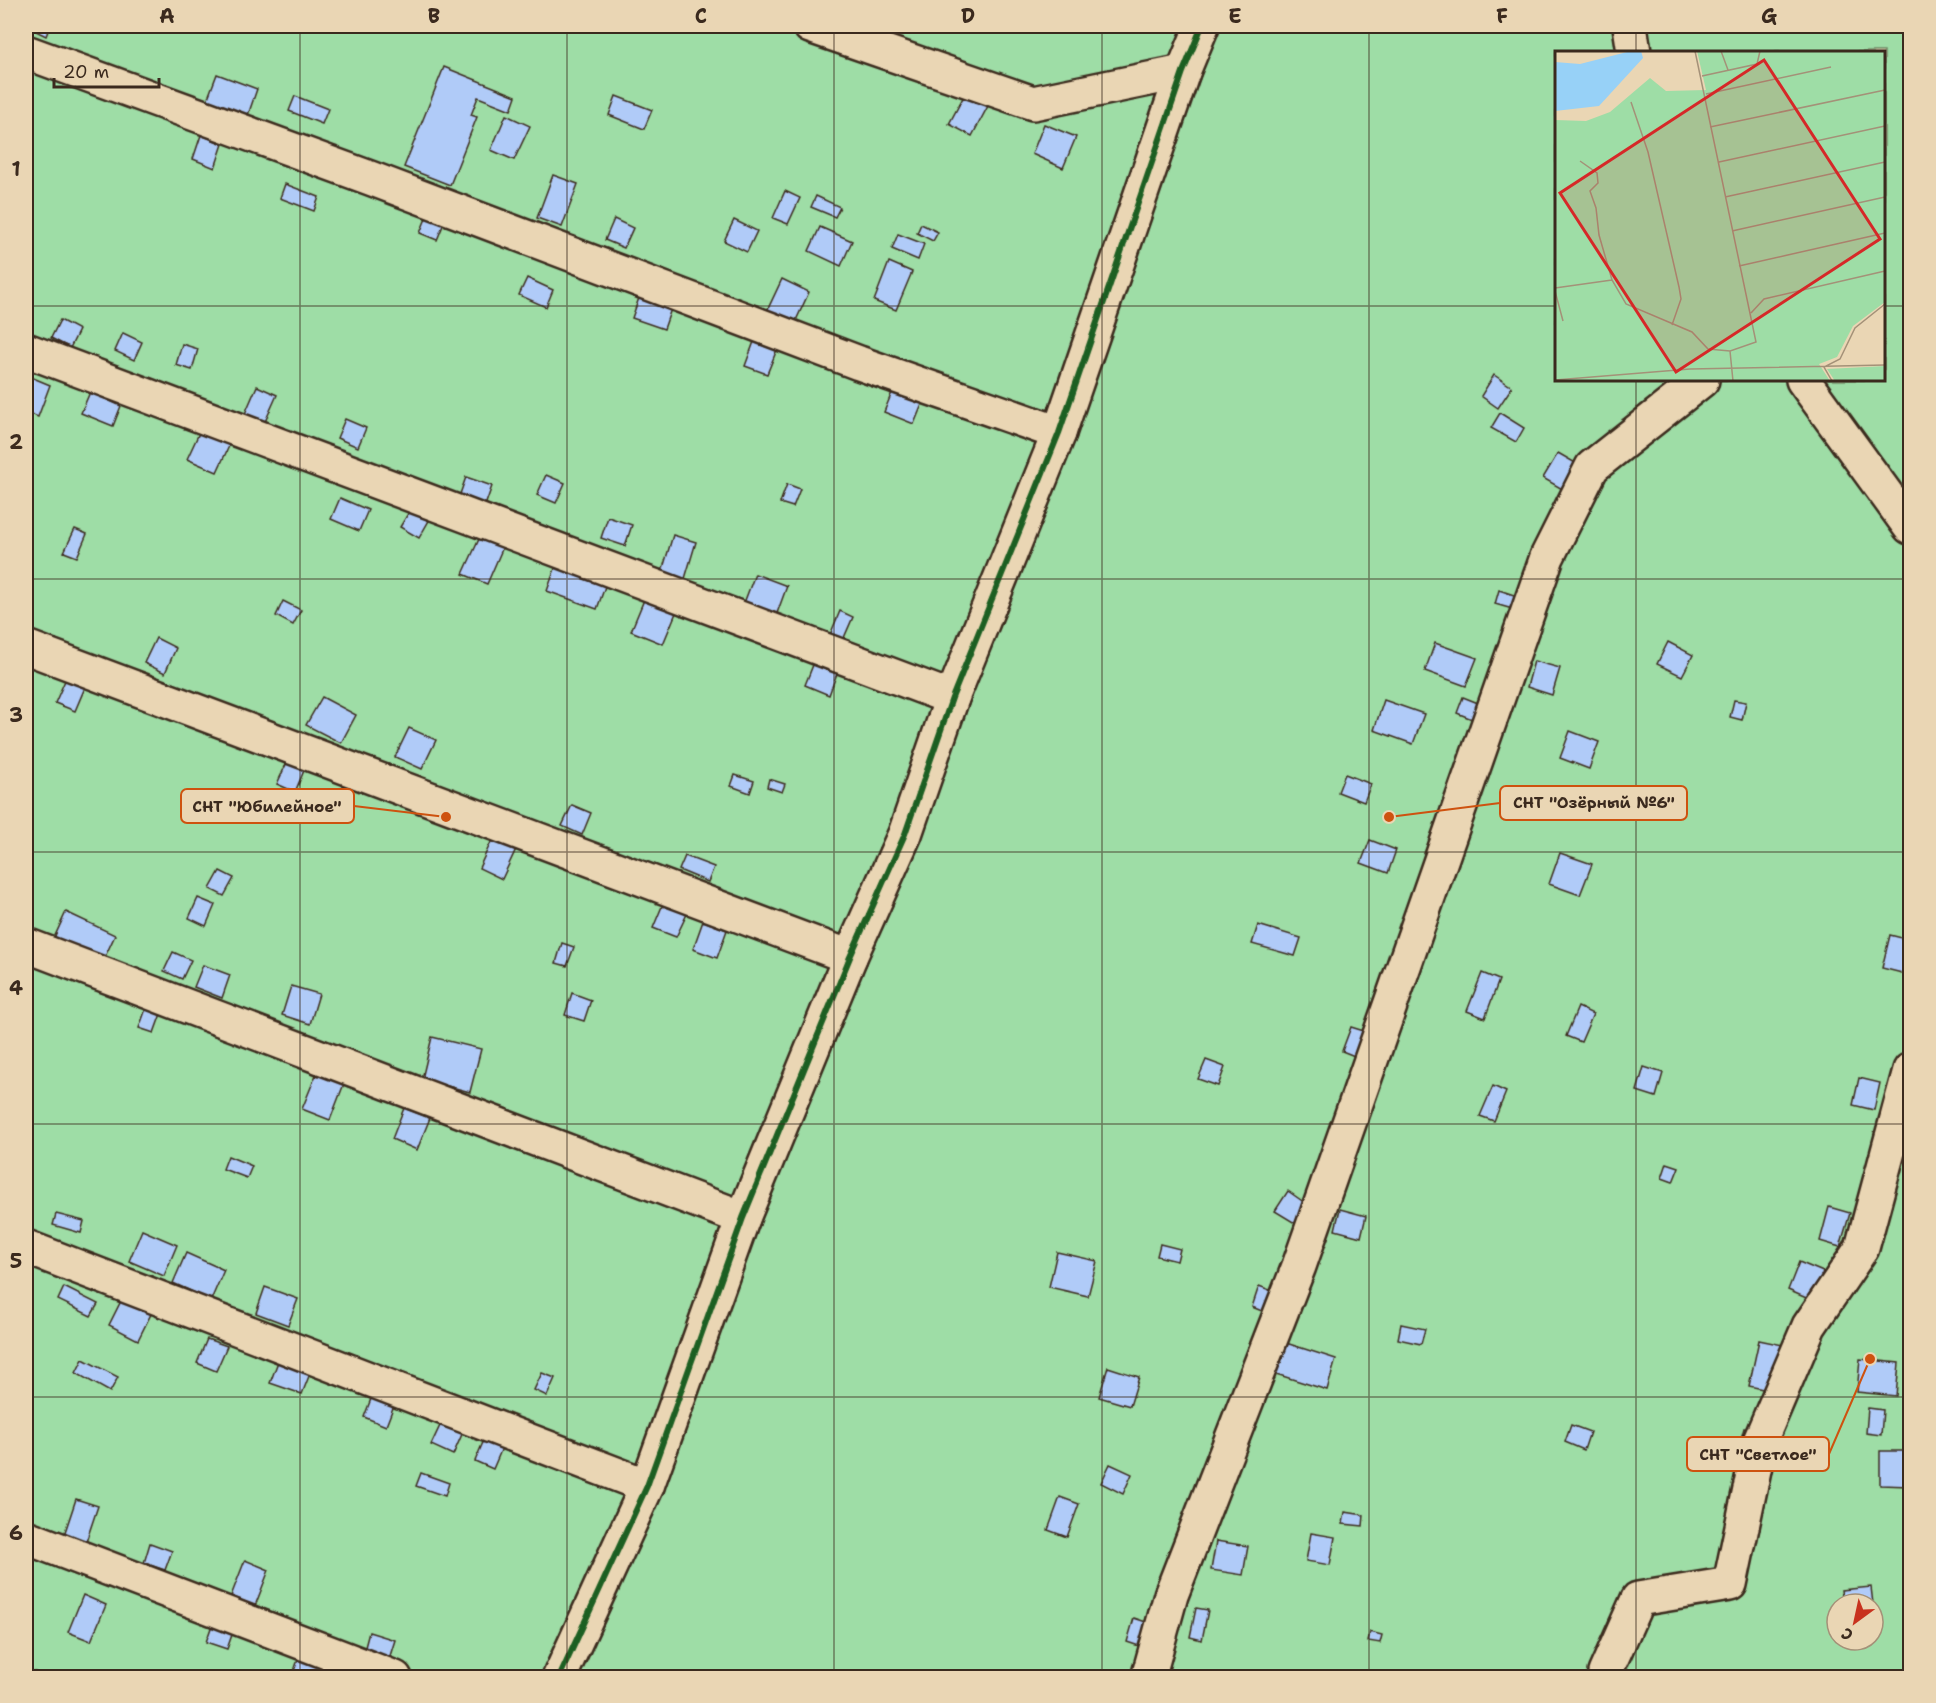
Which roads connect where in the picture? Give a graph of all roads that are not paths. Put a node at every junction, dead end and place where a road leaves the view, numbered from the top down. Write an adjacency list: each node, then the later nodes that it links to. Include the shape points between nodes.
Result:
1 (810, 26): 6 (street, via 1033,104)
2 (1202, 26): 6 (street)
3 (1630, 26): 4 (street)
4 (1634, 51)
5 (26, 52): 10 (street, via 859,363)
6 (1183, 72): 10 (street)
7 (26, 350): 13 (street)
8 (1701, 381): 23 (street, via 1592,466 1547,557 1299,1266 1171,1595)
9 (1804, 381): 11 (street)
10 (1059, 433): 13 (street)
11 (1911, 527)
12 (26, 647): 15 (street)
13 (952, 698): 15 (street, via 905,834)
14 (26, 945): 17 (street)
15 (850, 957): 17 (street)
16 (1911, 1070): 24 (street, via 1862,1248 1809,1326 1760,1441 1730,1584 1638,1599)
17 (743, 1218): 19 (street)
18 (26, 1247): 19 (street)
19 (647, 1486): 22 (street)
20 (26, 1537): 21 (street)
21 (395, 1677)
22 (559, 1677)
23 (1148, 1677)
24 (1606, 1677)

